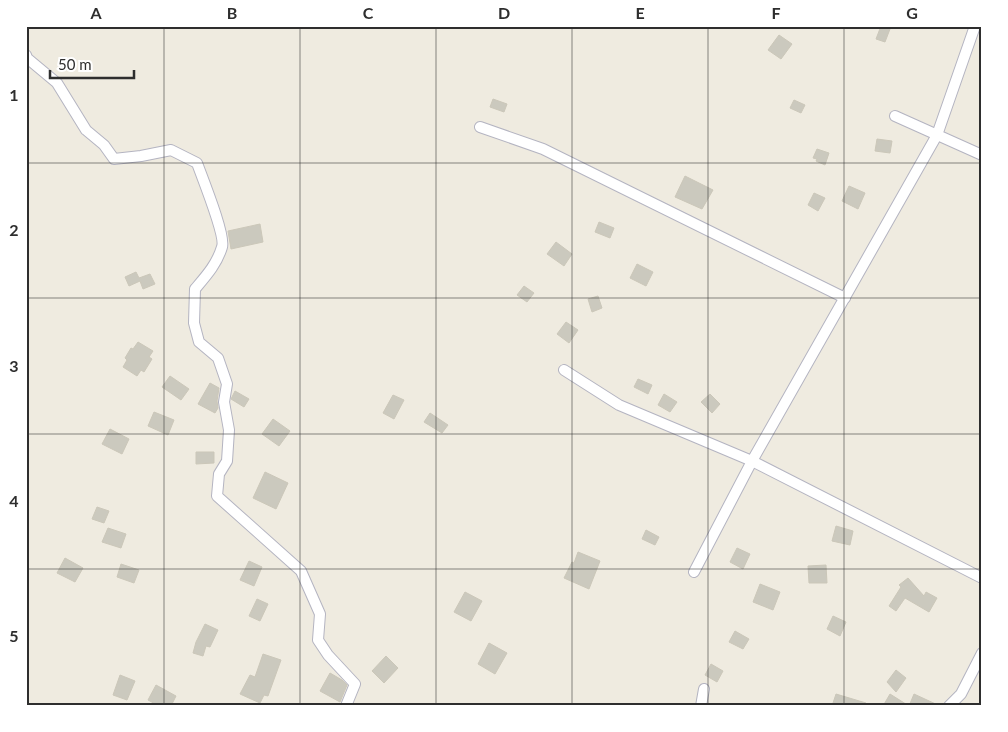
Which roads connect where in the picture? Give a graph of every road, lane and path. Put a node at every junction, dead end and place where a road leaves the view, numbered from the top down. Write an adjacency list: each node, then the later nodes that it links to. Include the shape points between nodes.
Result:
1 (975, 26): 5 (street)
2 (26, 55): 14 (street, via 57,84 86,130 104,145 114,159 171,150 197,163 212,202 223,245 214,267 195,288 194,323 199,342 218,358 227,384 224,402 229,430 227,461 219,474 217,496 301,572 320,614 318,640 355,684)
3 (895, 116): 5 (street)
4 (480, 127): 7 (street, via 543,150)
5 (937, 135): 6 (street); 7 (street)
6 (982, 155)
7 (844, 298): 9 (street)
8 (564, 370): 9 (street, via 619,405)
9 (752, 461): 10 (street); 11 (street)
10 (694, 572)
11 (982, 578)
12 (982, 653): 16 (street, via 961,694)
13 (704, 688): 15 (street)
14 (346, 706)
15 (701, 706)
16 (949, 706)

